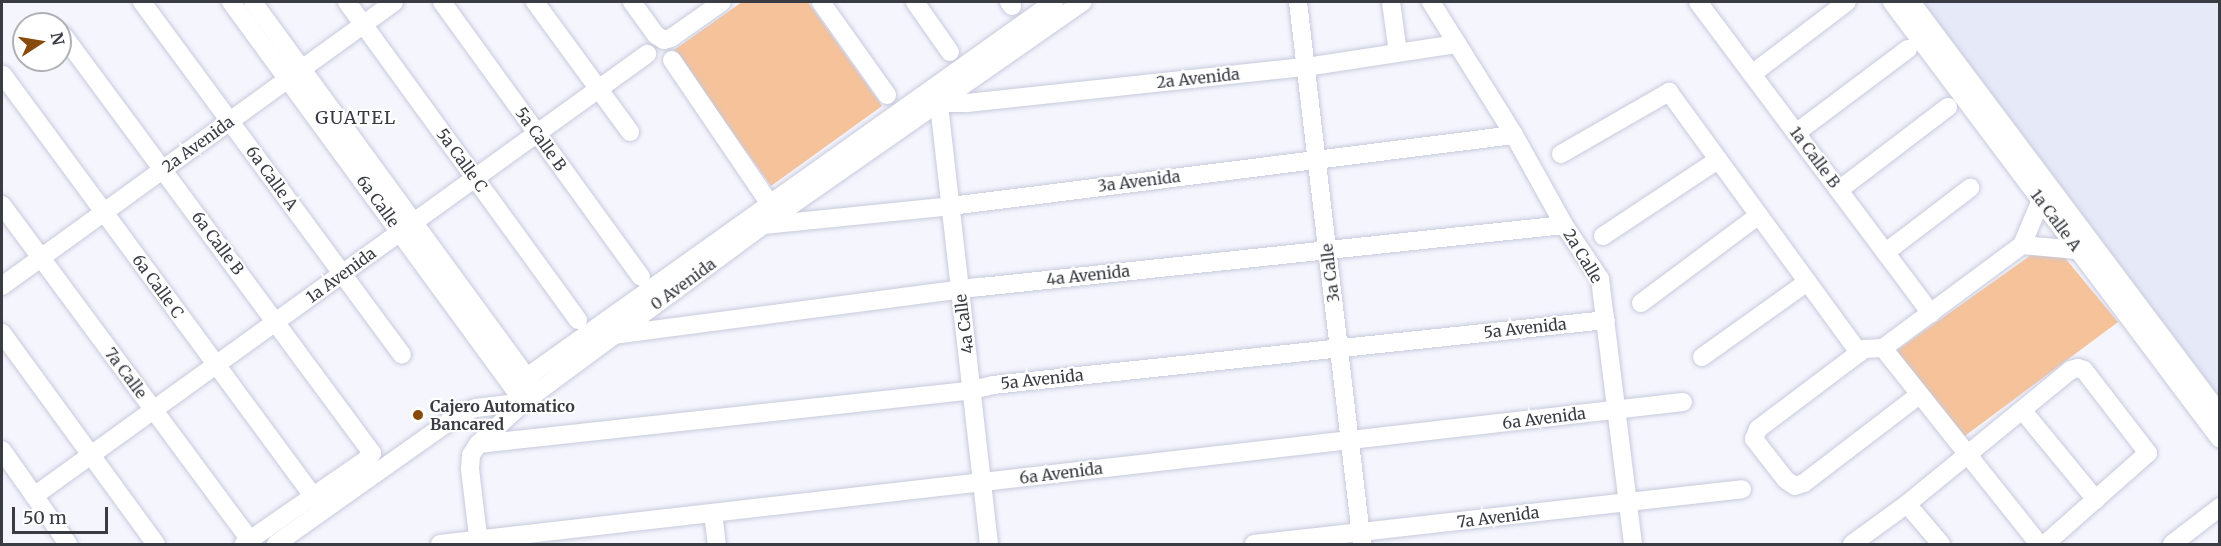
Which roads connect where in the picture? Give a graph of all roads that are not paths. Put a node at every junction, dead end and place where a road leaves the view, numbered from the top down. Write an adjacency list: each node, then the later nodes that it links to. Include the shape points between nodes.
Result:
1 (142, 2): 37 (street, 6a Calle A)
2 (231, 2): 30 (street, 6a Calle)
3 (253, 2): 30 (street, 6a Calle)
4 (347, 2): 21 (street, 5a Calle C)
5 (394, 2): 21 (street, 2a Avenida)
6 (441, 2): 40 (street, 5a Calle B)
7 (535, 2): 33 (street)
8 (632, 2): 9 (street, via 664,40)
9 (722, 2)
10 (820, 2): 34 (street)
11 (915, 2): 25 (street)
12 (1054, 2): 50 (street, 0 Avenida)
13 (1083, 2): 35 (street, 0 Avenida)
14 (1298, 2): 29 (street, 3a Calle)
15 (1391, 2): 26 (street)
16 (1431, 2): 22 (street, 2a Calle)
17 (1847, 2): 31 (street)
18 (1892, 2): 49 (street, 1a Calle A)
19 (1911, 2): 82 (street, 1a Calle A)
20 (1707, 5): 31 (street, 1a Calle B)
21 (363, 24): 30 (street, 2a Avenida); 46 (street, 5a Calle C)
22 (1457, 44): 26 (street, 2a Avenida); 41 (street, 2a Calle)
23 (72, 46): 45 (street, 6a Calle B)
24 (1908, 49): 39 (street)
25 (950, 52)
26 (1398, 53): 29 (street, 2a Avenida)
27 (647, 54): 33 (street, 1a Avenida)
28 (672, 60): 50 (street)
29 (1306, 67): 35 (street, 2a Avenida); 43 (street, 3a Calle)
30 (295, 74): 37 (street, 2a Avenida); 57 (street, 6a Calle)
31 (1752, 74): 39 (street, 1a Calle B)
32 (3, 75): 53 (street, 6a Calle C)
33 (599, 89): 38 (street); 40 (street, 1a Avenida)
34 (887, 95)
35 (939, 103): 52 (street, 4a Calle); 55 (street, 0 Avenida)
36 (1948, 107): 48 (street)
37 (230, 121): 45 (street, 2a Avenida); 64 (street, 6a Calle A)
38 (630, 132)
39 (1796, 133): 48 (street, 1a Calle B)
40 (537, 134): 46 (street, 1a Avenida); 65 (street, 5a Calle B)
41 (1514, 135): 43 (street, 3a Avenida); 56 (street, 2a Calle)
42 (1561, 154): 44 (street, via 1669,92)
43 (1316, 158): 52 (street, 3a Avenida); 60 (street, 3a Calle)
44 (1718, 160): 54 (street); 58 (street)
45 (163, 169): 53 (street, 2a Avenida); 73 (street, 6a Calle B)
46 (475, 178): 57 (street, 1a Avenida); 71 (street, 5a Calle C)
47 (1970, 188): 62 (street)
48 (1839, 190): 62 (street, 1a Calle B)
49 (2041, 200): 59 (street); 61 (street, 1a Calle A)
50 (770, 204): 83 (street, 0 Avenida)
51 (2, 205): 63 (street, 7a Calle)
52 (951, 206): 55 (street, 3a Avenida); 68 (street, 4a Calle)
53 (104, 212): 63 (street, 2a Avenida); 81 (street, 6a Calle C)
54 (1759, 214): 66 (street); 69 (street)
55 (763, 225): 75 (street, 0 Avenida)
56 (1564, 225): 60 (street, 4a Avenida); 72 (street, 2a Calle, via 1600,279)
57 (407, 227): 64 (street, 1a Avenida); 83 (street, 6a Calle)
58 (1603, 236)
59 (2022, 245): 61 (street); 70 (street)
60 (1327, 249): 68 (street, 4a Avenida); 77 (street, 3a Calle)
61 (2077, 249): 82 (street, 1a Calle A)
62 (1886, 252): 70 (street, 1a Calle B)
63 (40, 257): 67 (street, 2a Avenida); 88 (street, 7a Calle)
64 (342, 274): 73 (street, 1a Avenida); 79 (street, 6a Calle A)
65 (641, 277)
66 (1808, 282): 78 (street); 80 (street)
67 (2, 286)
68 (960, 291): 75 (street, 4a Avenida); 84 (street, 4a Calle)
69 (1641, 303)
70 (1931, 313): 76 (street)
71 (578, 320)
72 (1606, 320): 77 (street, 5a Avenida); 87 (street, 2a Calle)
73 (276, 321): 81 (street, 1a Avenida); 100 (street, 6a Calle B, via 372,453)
74 (2, 333): 95 (street)
75 (612, 336): 83 (street, 0 Avenida)
76 (1883, 348): 78 (street, via 1873,347); 85 (street)
77 (1339, 349): 84 (street, 5a Avenida); 92 (street, 3a Calle)
78 (1859, 353): 85 (street, via 1758,429 1754,438 1758,446 1786,480 1795,486 1804,483)
79 (402, 355)
80 (1702, 357)
81 (216, 364): 88 (street, 1a Avenida); 100 (street, 6a Calle C)
82 (2187, 384): 90 (street, 1a Calle A); 91 (street, 1a Calle A)
83 (525, 390): 93 (street); 111 (street, 0 Avenida, via 461,413)
84 (972, 390): 93 (street, 5a Avenida); 97 (street, 4a Calle)
85 (1919, 395): 96 (street)
86 (1683, 402): 87 (street, 6a Avenida)
87 (1617, 409): 92 (street, 6a Avenida); 102 (street, 2a Calle)
88 (153, 410): 95 (street, 1a Avenida); 107 (street, 7a Calle)
89 (2023, 411): 96 (street); 101 (street); 101 (street, via 2071,370 2084,370 2148,453)
90 (2220, 414)
91 (2220, 439)
92 (1349, 440): 97 (street, 6a Avenida); 106 (street, 3a Calle)
93 (478, 444): 108 (street, via 471,455 470,469)
94 (2, 450): 99 (street)
95 (91, 455): 99 (street, 1a Avenida); 110 (street)
96 (1966, 456): 103 (street); 119 (street)
97 (982, 482): 104 (street, 6a Avenida); 114 (street, 4a Calle)
98 (1742, 489): 102 (street, 7a Avenida)
99 (34, 496): 109 (street)
100 (314, 496): 107 (street)
101 (2096, 500): 120 (street)
102 (1628, 502): 106 (street, 7a Avenida); 116 (street, 2a Calle)
103 (1907, 504): 117 (street); 118 (street)
104 (713, 513): 108 (street, 6a Avenida); 113 (street)
105 (2217, 515): 121 (street)
106 (1361, 539): 115 (street, 7a Avenida)
107 (247, 542)
108 (479, 542): 112 (street, 6a Avenida)
109 (68, 544)
110 (156, 544)
111 (276, 544)
112 (440, 544)
113 (717, 544)
114 (989, 544)
115 (1254, 544)
116 (1633, 544)
117 (1852, 544)
118 (1941, 544)
119 (2039, 544)
120 (2045, 544)
121 (2172, 544)

